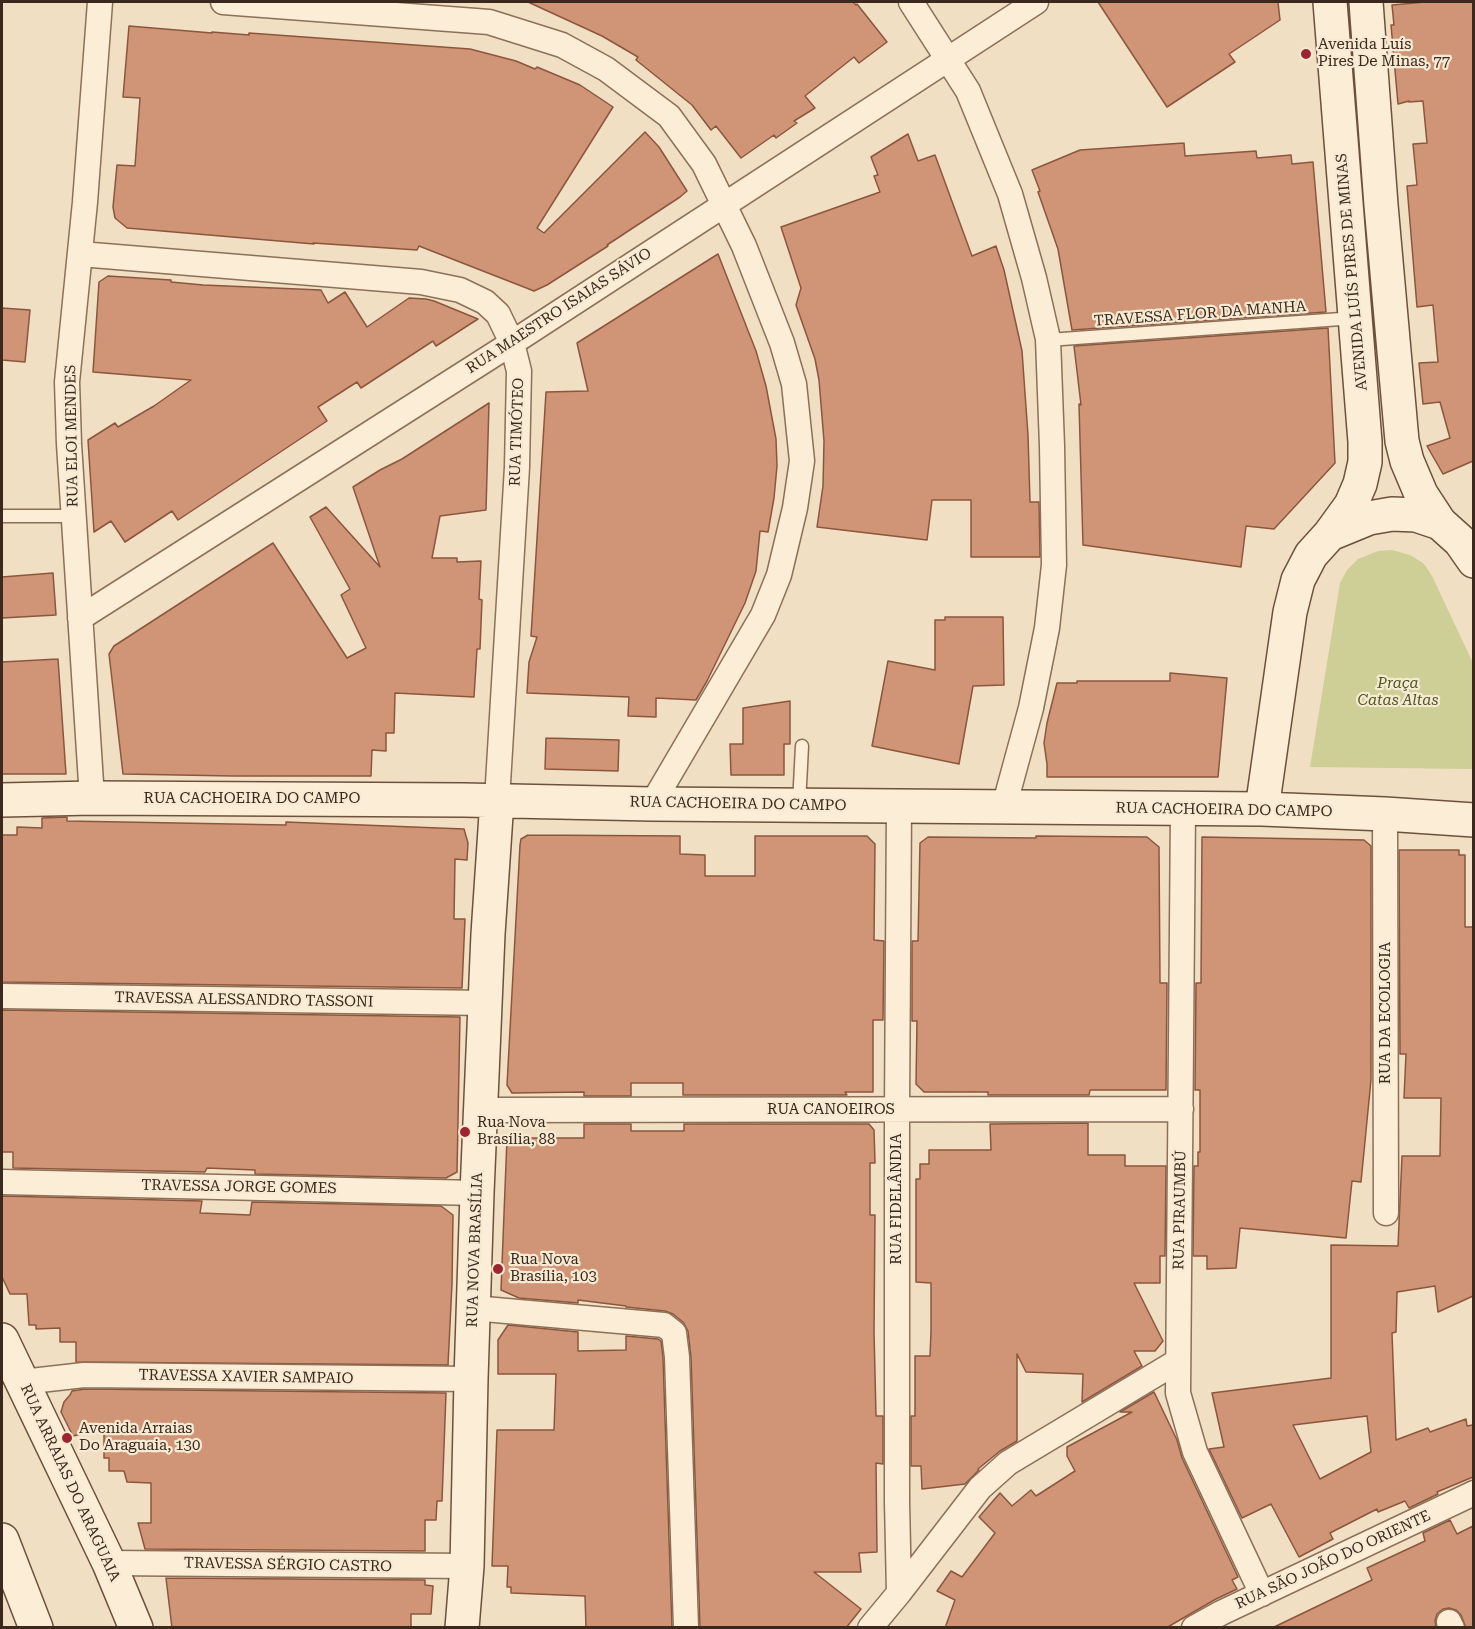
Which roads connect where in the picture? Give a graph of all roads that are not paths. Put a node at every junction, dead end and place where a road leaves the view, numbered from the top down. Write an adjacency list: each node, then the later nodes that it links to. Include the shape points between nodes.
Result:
1 (100, 2): 10 (street, RUA ELOI MENDES)
2 (223, 2): 7 (street)
3 (911, 2): 8 (street)
4 (1036, 2): 8 (street, RUA MAESTRO ISAIAS SÁVIO)
5 (1330, 2): 11 (main road, AVENIDA LUÍS PIRES DE MINAS)
6 (1366, 2): 16 (main road, via 1402,441 1420,494)
7 (367, 7): 9 (street, via 489,22 562,45 606,69 669,116 704,164)
8 (948, 58): 9 (street, RUA MAESTRO ISAIAS SÁVIO); 12 (street, via 968,91 1010,194)
9 (724, 204): 13 (street, RUA MAESTRO ISAIAS SÁVIO); 24 (street, via 782,343 794,384 802,461 779,575 763,615)
10 (80, 254): 13 (street, RUA TIMÓTEO, via 421,282 460,290 485,302 498,314); 15 (street, RUA ELOI MENDES, via 67,382)
11 (1355, 318): 12 (lane, TRAVESSA FLOR DA MANHA); 17 (main road, AVENIDA LUÍS PIRES DE MINAS, via 1365,462 1351,505)
12 (1048, 340): 27 (street, via 1053,565 1047,628 1031,708)
13 (512, 343): 19 (street, RUA MAESTRO ISAIAS SÁVIO); 23 (street, RUA TIMÓTEO, via 519,371 517,467)
14 (2, 516): 15 (lane)
15 (74, 516): 19 (street, RUA ELOI MENDES)
16 (1440, 523): 17 (main road, via 1416,515 1392,514 1368,518); 18 (main road, via 1460,541)
17 (1330, 534): 28 (main road, via 1311,555 1295,591)
18 (1473, 561)
19 (80, 618): 21 (street, RUA ELOI MENDES)
20 (802, 746): 25 (lane)
21 (92, 798): 22 (main road, RUA CACHOEIRA DO CAMPO); 23 (main road, RUA CACHOEIRA DO CAMPO)
22 (2, 800)
23 (496, 801): 24 (main road, RUA CACHOEIRA DO CAMPO); 33 (main road, RUA NOVA BRASÍLIA)
24 (652, 804): 25 (main road, RUA CACHOEIRA DO CAMPO)
25 (799, 805): 26 (main road, RUA CACHOEIRA DO CAMPO)
26 (899, 806): 27 (main road, RUA CACHOEIRA DO CAMPO); 36 (street, RUA FIDELÂNDIA)
27 (1004, 807): 29 (main road, RUA CACHOEIRA DO CAMPO)
28 (1262, 809): 29 (main road, RUA CACHOEIRA DO CAMPO); 30 (main road, RUA CACHOEIRA DO CAMPO)
29 (1184, 810): 34 (street, RUA PIRAUMBÚ)
30 (1385, 814): 31 (main road, RUA CACHOEIRA DO CAMPO); 39 (street, RUA DA ECOLOGIA)
31 (1473, 820)
32 (2, 996): 33 (street, TRAVESSA ALESSANDRO TASSONI)
33 (486, 1003): 35 (main road, RUA NOVA BRASÍLIA)
34 (1181, 1109): 36 (street, RUA CANOEIROS); 42 (street, RUA PIRAUMBÚ)
35 (481, 1110): 36 (street, RUA CANOEIROS); 38 (main road, RUA NOVA BRASÍLIA)
36 (897, 1110): 49 (street, RUA FIDELÂNDIA)
37 (2, 1182): 38 (street, TRAVESSA JORGE GOMES)
38 (477, 1193): 40 (main road, RUA NOVA BRASÍLIA)
39 (1386, 1213)
40 (473, 1308): 43 (main road, RUA NOVA BRASÍLIA); 54 (street, via 664,1325 674,1333)
41 (2, 1340): 44 (main road, RUA ARRAIAS DO ARAGUAIA)
42 (1178, 1362): 49 (street, via 1008,1463 980,1488); 50 (street, RUA PIRAUMBÚ, via 1178,1393 1195,1452)
43 (471, 1379): 44 (street, TRAVESSA XAVIER SAMPAIO, via 84,1376); 48 (main road, RUA NOVA BRASÍLIA)
44 (22, 1382): 47 (main road, RUA ARRAIAS DO ARAGUAIA)
45 (1473, 1494): 50 (street, RUA SÃO JOÃO DO ORIENTE)
46 (2, 1540): 51 (main road)
47 (109, 1563): 48 (street, TRAVESSA SÉRGIO CASTRO); 52 (main road, RUA ARRAIAS DO ARAGUAIA)
48 (466, 1566): 53 (main road, RUA NOVA BRASÍLIA)
49 (899, 1593): 55 (street)
50 (1262, 1594): 56 (street, RUA SÃO JOÃO DO ORIENTE)
51 (36, 1628)
52 (136, 1628)
53 (462, 1628)
54 (686, 1628)
55 (870, 1628)
56 (1194, 1628)

